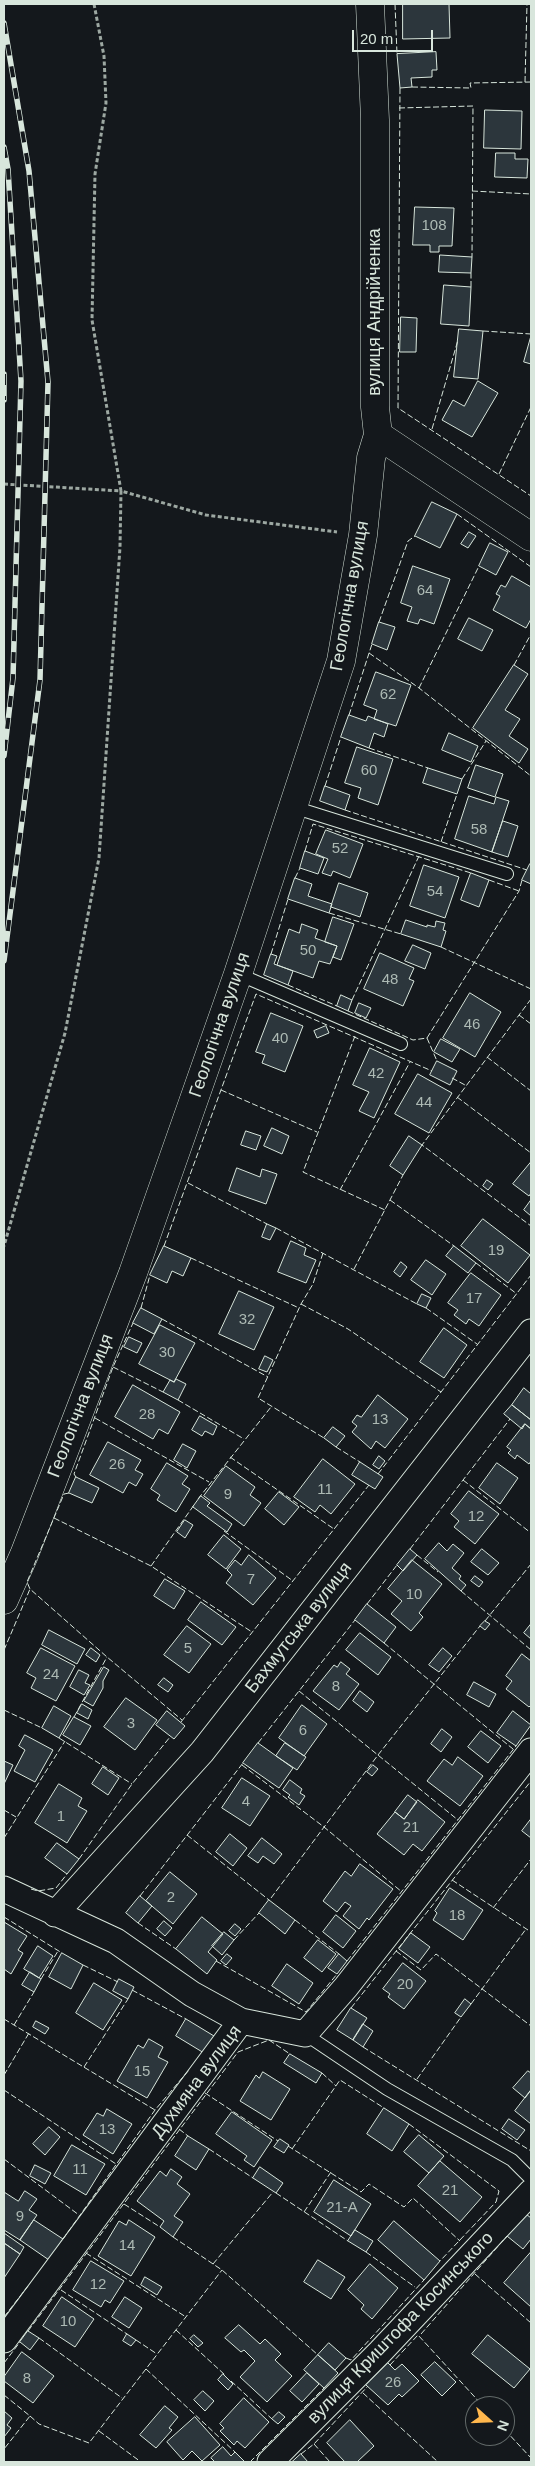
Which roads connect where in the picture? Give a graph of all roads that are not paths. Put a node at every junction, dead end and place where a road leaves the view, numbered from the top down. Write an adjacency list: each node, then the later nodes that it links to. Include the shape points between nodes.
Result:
1 (370, 4): 2 (street, вулиця Андрійченка, via 375,120 375,407)
2 (378, 435): 3 (street); 4 (street, Геологічна вулиця, via 371,458 363,534 341,661)
3 (531, 537)
4 (293, 807): 5 (lane); 6 (street, Геологічна вулиця)
5 (507, 874)
6 (238, 974): 7 (lane); 9 (street, Геологічна вулиця, via 133,1272)
7 (401, 1044)
8 (531, 1332): 12 (street, Бахмутська вулиця, via 202,1752)
9 (4, 1600)
10 (531, 1751): 14 (street, via 346,1987)
11 (4, 1889): 12 (street)
12 (55, 1914): 13 (street, via 116,1941 192,1994)
13 (241, 2021): 14 (street, Духмяна вулиця); 17 (street, Духмяна вулиця)
14 (305, 2034): 15 (lane, via 388,2089 512,2160)
15 (531, 2178)
16 (531, 2192): 18 (street, вулиця Криштофа Косинського, via 380,2352)
17 (4, 2340)
18 (270, 2462)

